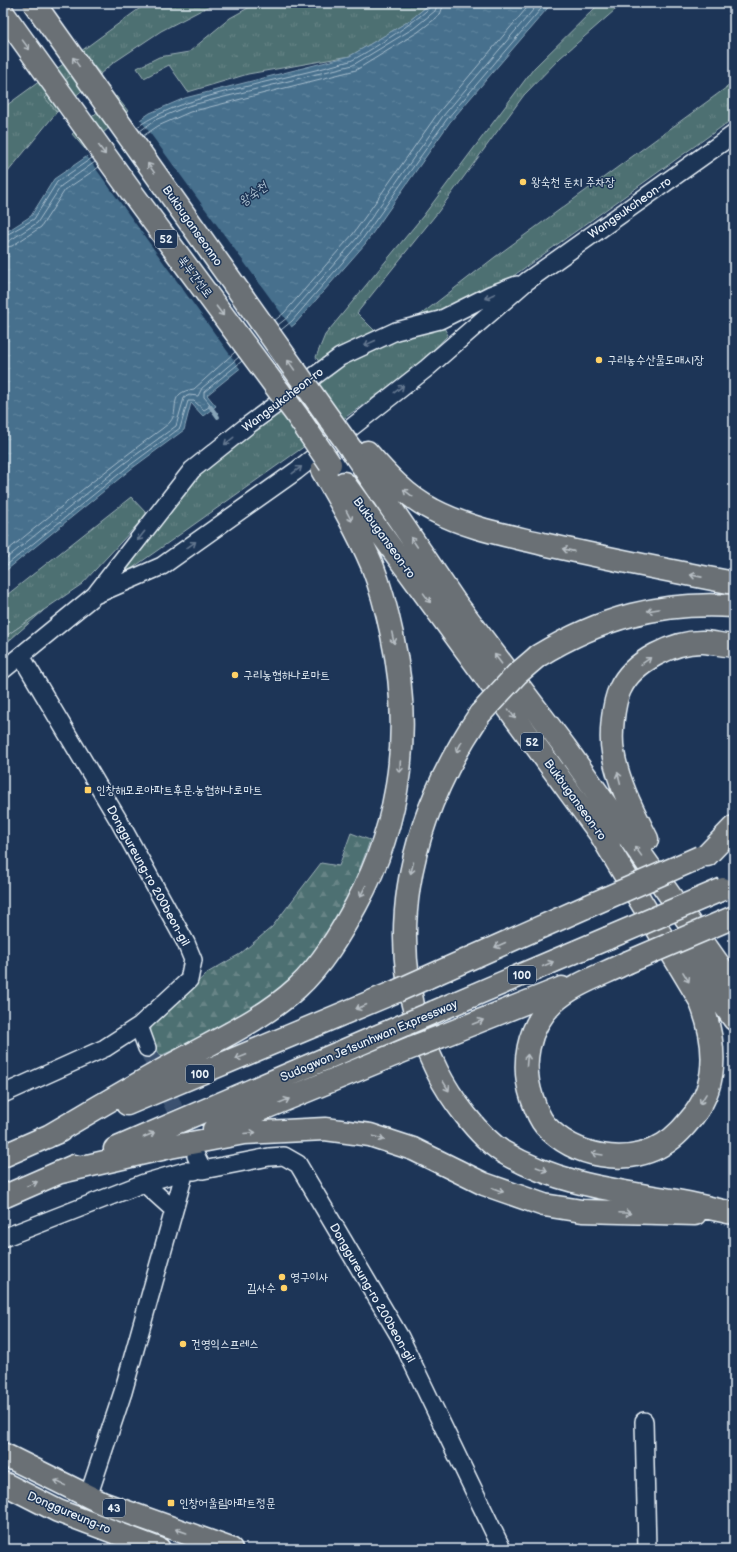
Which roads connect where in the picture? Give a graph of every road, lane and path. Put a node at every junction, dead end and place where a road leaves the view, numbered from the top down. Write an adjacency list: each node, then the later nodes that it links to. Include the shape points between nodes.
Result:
1 (34, 3): 5 (main road, Bukbuganseonno / 52, one-way to 1, bridge, via 322,409)
2 (3, 13): 6 (main road, 북부간선로 / 52, one-way to 6, bridge, via 296,414)
3 (734, 134): 4 (street, Wangsukcheon-ro)
4 (526, 281): 8 (street, Wangsukcheon-ro, one-way to 4, via 162,566 296,471 438,358); 8 (street, Wangsukcheon-ro, one-way to 8, via 490,295 440,320 396,331 340,358 192,470)
5 (355, 446): 7 (main road, one-way to 5, via 623,562 455,521 431,510 405,491); 13 (main road, Bukbuganseon-ro / 52, one-way to 5, via 455,602)
6 (326, 467): 15 (main road, Bukbuganseon-ro / 52, one-way to 15); 28 (main road, one-way to 28, via 372,565 384,601 397,656 402,711 400,777 392,817 380,856 339,936 298,988 262,1016 176,1062)
7 (734, 583)
8 (95, 595): 11 (street, Wangsukcheon-ro)
9 (734, 606): 36 (main road, one-way to 36, bridge, via 709,605 663,609 620,617 566,640 538,656 517,674 480,714 460,744 428,812 408,888 404,921 404,955 410,996 428,1052 462,1111 502,1151 526,1164 580,1184)
10 (734, 646): 16 (main road, one-way to 10, via 621,784 612,751 614,715 620,689 636,668 656,654 703,642)
11 (21, 656): 12 (street, Wangsukcheon-ro); 25 (street, Donggureung-ro 200beon-gil, via 119,821 193,960 189,980)
12 (3, 670)
13 (565, 747): 16 (main road); 23 (main road, Bukbuganseon-ro / 52, one-way to 13)
14 (734, 827): 18 (main road)
15 (601, 835): 22 (main road, one-way to 22, via 700,1000 712,1042 713,1068 707,1093 696,1112 682,1129 664,1144 647,1152 607,1156 573,1147 544,1124 528,1087 526,1059 535,1027 553,1003 570,990); 24 (main road, Bukbuganseon-ro / 52)
16 (647, 839): 21 (main road)
17 (734, 844): 18 (main road, 100)
18 (704, 856): 28 (main road, 100, one-way to 28, bridge, via 397,991)
19 (728, 887): 31 (main road, Sudogwon Je1sunhwan Expressway / 100, one-way to 19, bridge)
20 (734, 917): 22 (main road, bridge)
21 (734, 960)
22 (626, 963): 29 (main road, one-way to 22, bridge)
23 (734, 986)
24 (734, 1019)
25 (139, 1026): 26 (street); 27 (street, Donggureung-ro 200beon-gil, via 105,1048)
26 (147, 1048)
27 (3, 1094)
28 (47, 1137): 30 (main road, 100)
29 (170, 1147): 31 (main road); 36 (main road, one-way to 36, via 244,1133 325,1129 370,1135 413,1149 484,1184 544,1205 582,1211 674,1215)
30 (3, 1156)
31 (61, 1172): 34 (main road, Sudogwon Je1sunhwan Expressway / 100, one-way to 31)
32 (185, 1172): 33 (street, Donggureung-ro 200beon-gil); 35 (street); 44 (street, Donggureung-ro 200beon-gil, via 199,1163 268,1157 284,1156 298,1164 400,1337)
33 (144, 1183): 35 (street); 37 (street, Donggureung-ro 200beon-gil)
34 (3, 1197)
35 (174, 1210): 41 (street, via 123,1392)
36 (732, 1213)
37 (3, 1238)
38 (644, 1421): 45 (street)
39 (3, 1454): 41 (main road, Donggureung-ro / 43, one-way to 39)
40 (3, 1483): 42 (main road, Donggureung-ro / 43, via 58,1511)
41 (88, 1496): 43 (main road, Donggureung-ro / 43, one-way to 41)
42 (159, 1549)
43 (231, 1549)
44 (502, 1549)
45 (647, 1549)

